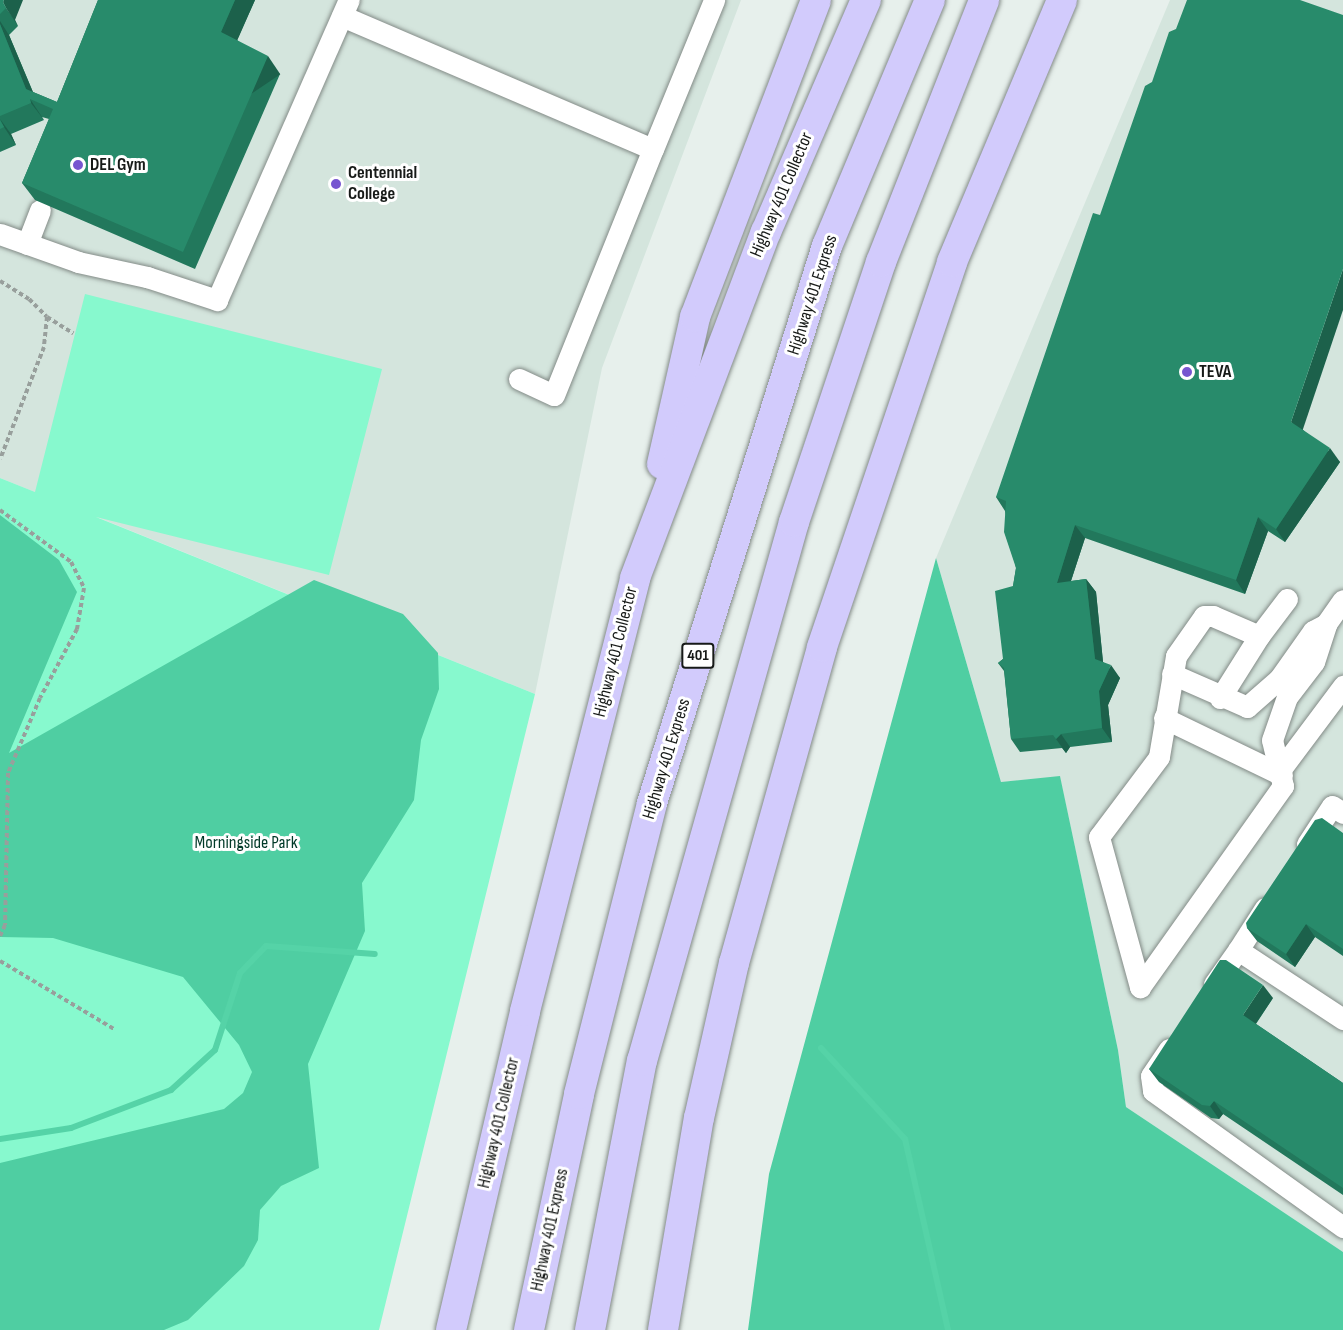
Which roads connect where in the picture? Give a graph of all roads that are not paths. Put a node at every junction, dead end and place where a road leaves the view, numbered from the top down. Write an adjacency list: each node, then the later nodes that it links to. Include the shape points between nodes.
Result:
1 (714, 0): 8 (lane)
2 (816, 0): 13 (highway, via 695,317)
3 (866, 0): 13 (highway, Highway 401 Collector, via 766,232)
4 (930, 0): 32 (highway, Highway 401 Express / 401, via 827,246 652,803 579,1094)
5 (984, 0): 33 (highway, via 881,262 794,522 642,1061)
6 (1062, 0): 34 (highway, via 952,262 822,647 734,963 699,1118)
7 (346, 8): 8 (lane); 11 (lane, via 217,300)
8 (653, 149): 12 (lane, via 554,395)
9 (40, 210): 11 (lane)
10 (0, 234): 11 (lane)
11 (27, 244)
12 (519, 379)
13 (635, 578): 31 (highway, Highway 401 Collector, via 525,1011)
14 (1287, 599): 17 (lane)
15 (1343, 600): 16 (lane)
16 (1326, 624): 20 (lane, via 1313,631 1279,679 1247,707); 22 (lane, via 1314,662 1287,697 1272,740)
17 (1259, 636): 18 (lane, via 1213,616 1204,616 1176,656); 20 (lane)
18 (1172, 674): 20 (lane); 21 (lane)
19 (1343, 686): 22 (lane)
20 (1220, 698)
21 (1164, 718): 22 (lane); 22 (lane, via 1159,757 1099,837 1140,987 1283,786)
22 (1281, 772)
23 (1343, 813): 24 (lane, via 1332,806)
24 (1294, 863)
25 (1276, 892): 26 (lane)
26 (1238, 950): 27 (lane); 28 (lane)
27 (1204, 998)
28 (1343, 1019)
29 (1184, 1028): 30 (lane, via 1151,1076 1153,1091)
30 (1343, 1227)
31 (451, 1330)
32 (529, 1330)
33 (590, 1330)
34 (663, 1330)

